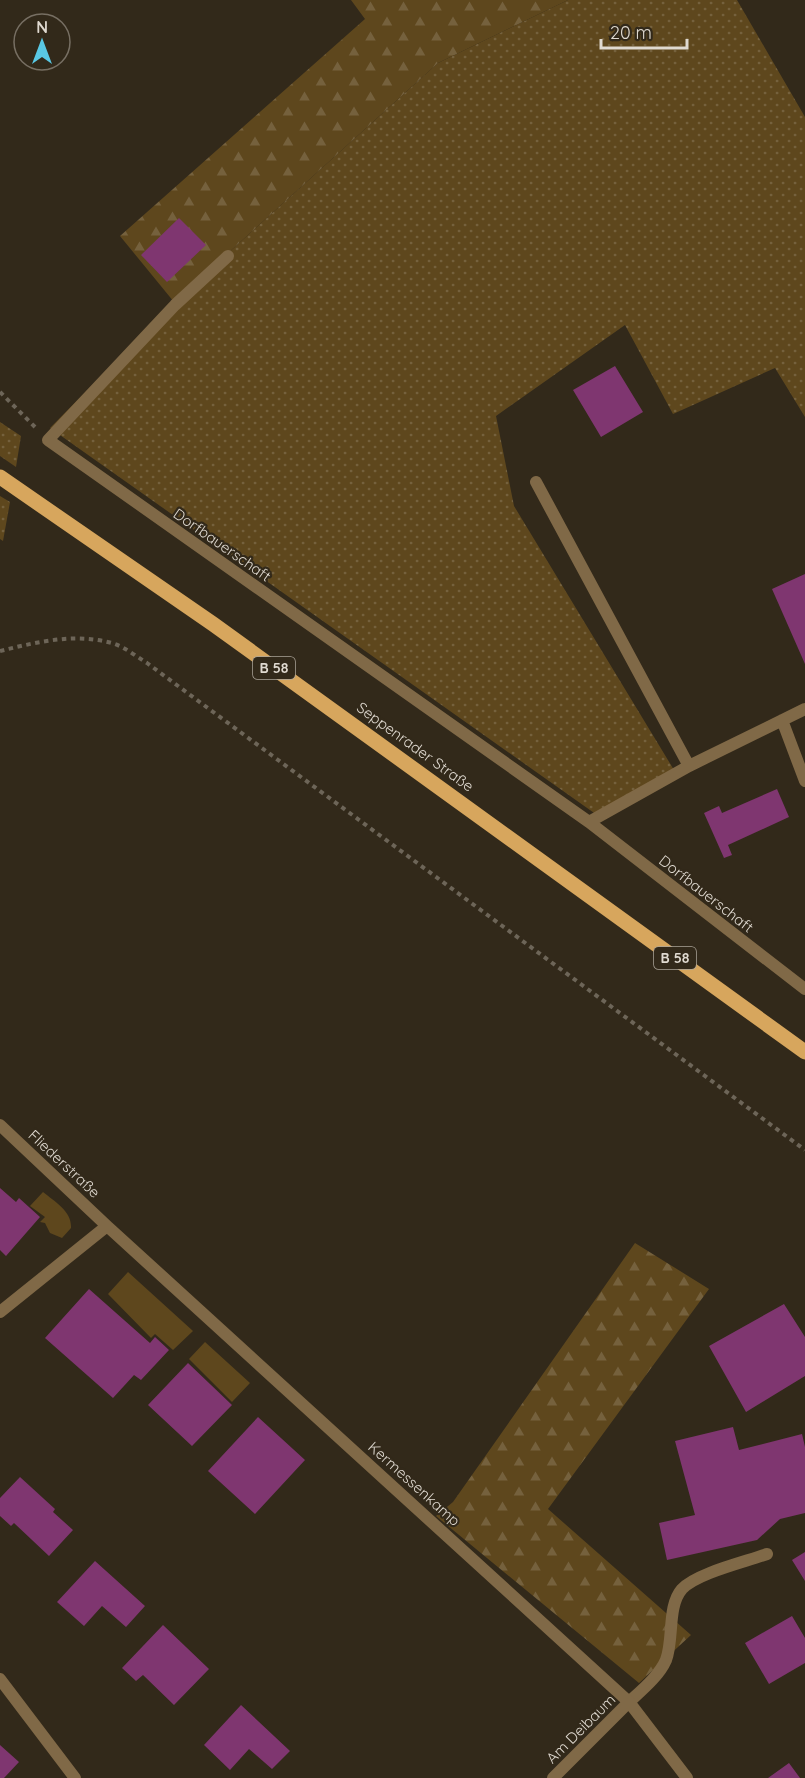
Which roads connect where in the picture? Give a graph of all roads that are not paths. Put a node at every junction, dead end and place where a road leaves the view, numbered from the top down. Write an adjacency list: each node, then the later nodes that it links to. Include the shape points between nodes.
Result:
1 (228, 256): 8 (street, Dorfbauerschaft, via 175,305 48,440)
2 (0, 477): 10 (main road, Seppenrader Straße / B 58, via 222,630)
3 (536, 482): 6 (street)
4 (805, 709): 5 (street)
5 (782, 720): 6 (street); 7 (street)
6 (689, 766): 8 (street)
7 (805, 781)
8 (589, 822): 9 (street, Dorfbauerschaft)
9 (805, 989)
10 (805, 1052)
11 (0, 1125): 12 (street, Fliederstraße)
12 (107, 1226): 13 (street); 16 (street, Kermessenkamp)
13 (0, 1312)
14 (767, 1554): 16 (street, Am Deibaum, via 694,1580 682,1590 675,1601 672,1638 665,1662)
15 (0, 1679): 17 (street)
16 (629, 1702): 18 (street, Am Deibaum); 19 (street, Kermessenkamp)
17 (75, 1778)
18 (553, 1778)
19 (687, 1778)

